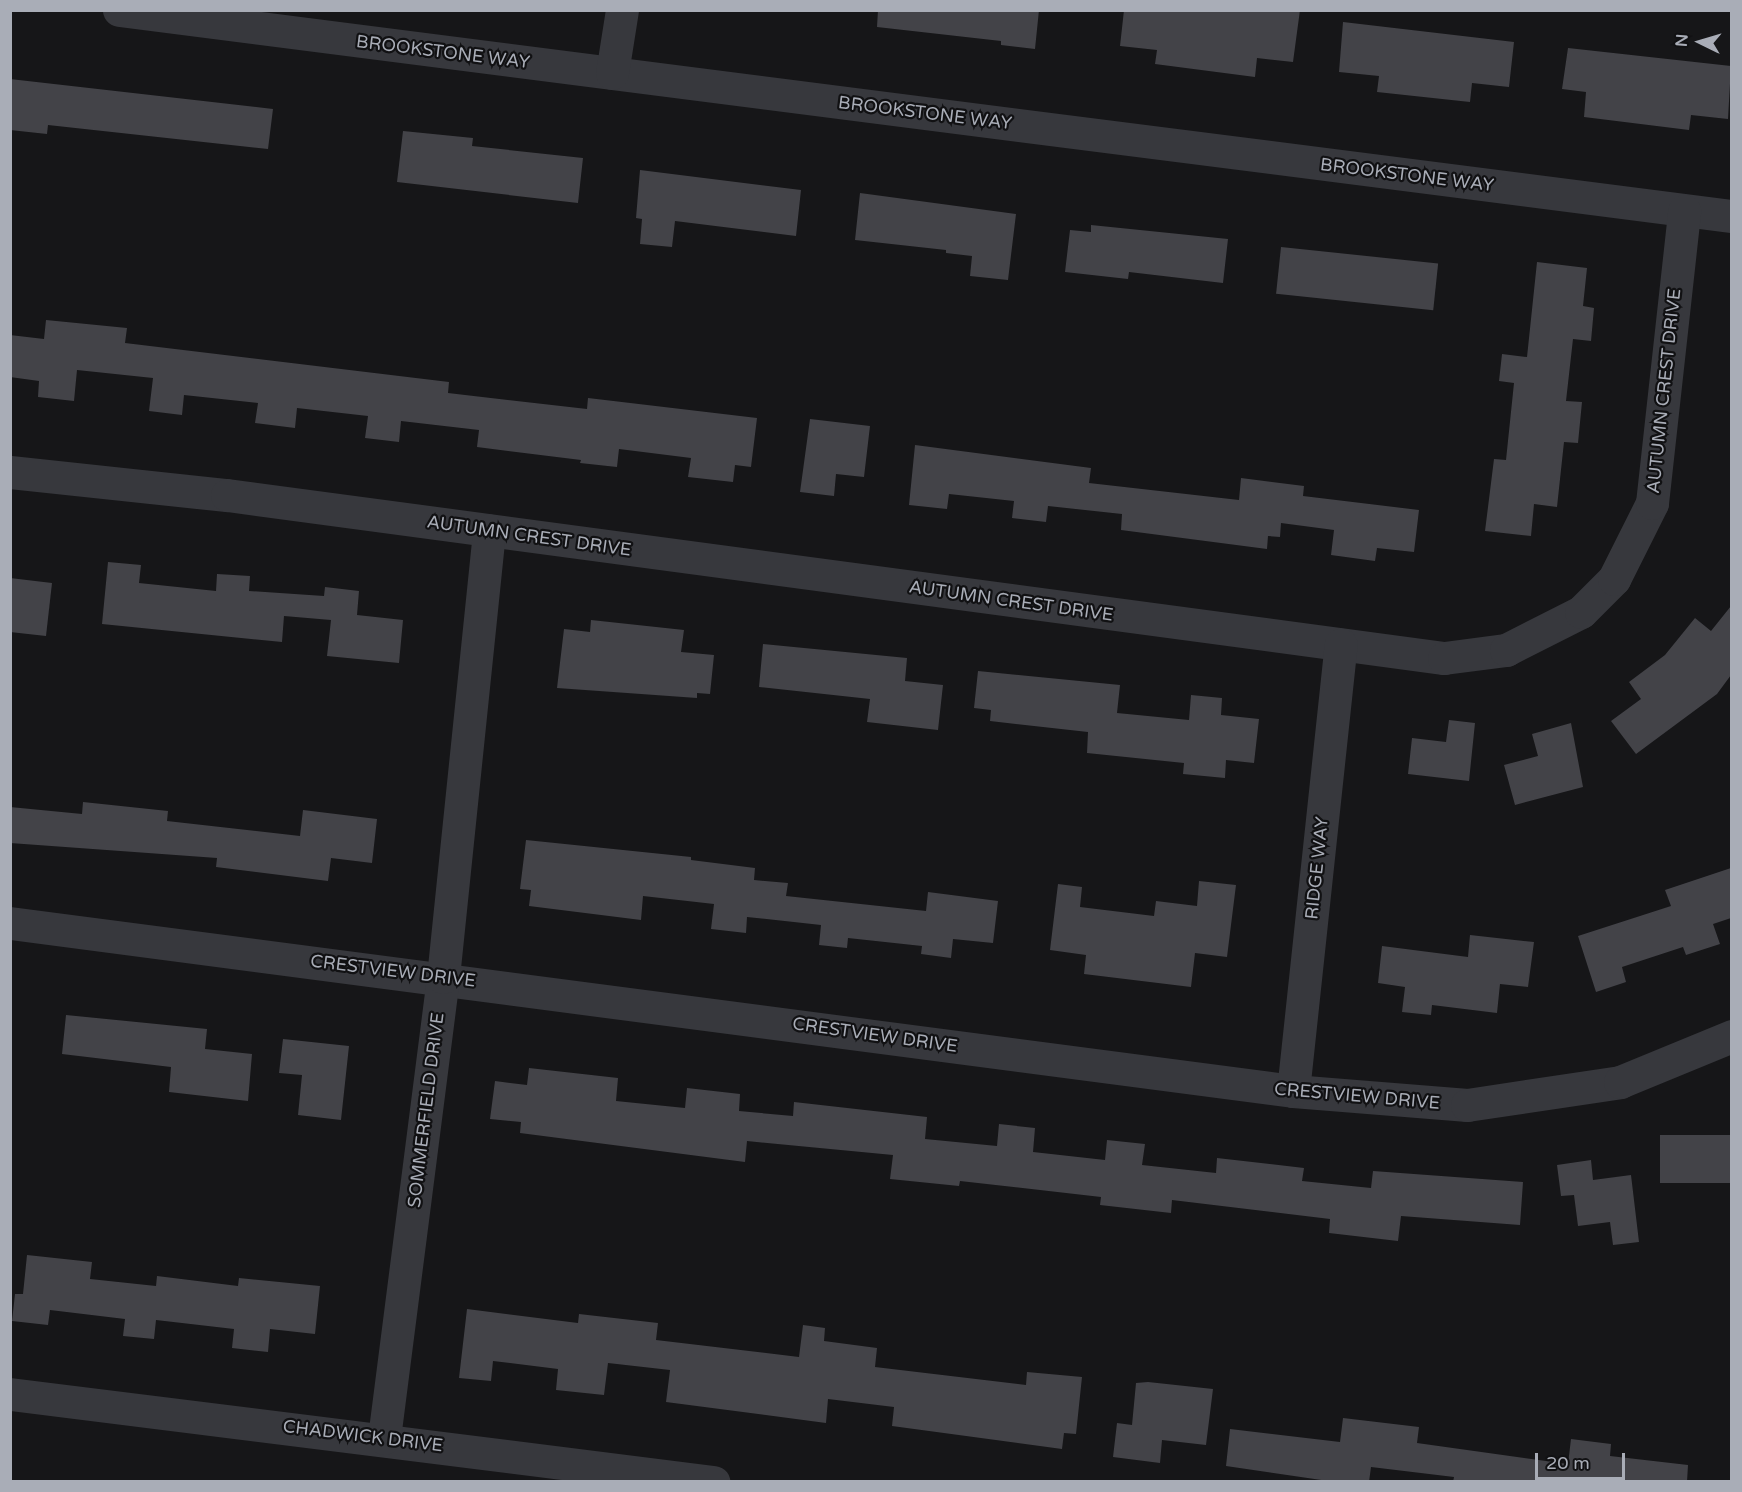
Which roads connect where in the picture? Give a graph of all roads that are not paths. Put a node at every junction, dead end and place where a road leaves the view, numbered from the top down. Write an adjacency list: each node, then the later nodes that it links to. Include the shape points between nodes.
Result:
1 (119, 10): 3 (street, BROOKSTONE WAY)
2 (622, 10): 3 (street)
3 (612, 73): 4 (street, BROOKSTONE WAY)
4 (1684, 211): 5 (street, BROOKSTONE WAY); 8 (street, AUTUMN CREST DRIVE, via 1652,503 1614,579 1581,612 1506,650 1444,658)
5 (1731, 216)
6 (10, 472): 7 (street, AUTUMN CREST DRIVE, via 227,495)
7 (489, 530): 8 (street, AUTUMN CREST DRIVE); 10 (street, SOMMERFIELD DRIVE)
8 (1341, 645): 12 (street, RIDGE WAY)
9 (10, 922): 10 (street, CRESTVIEW DRIVE)
10 (443, 977): 12 (street, CRESTVIEW DRIVE); 14 (street, SOMMERFIELD DRIVE)
11 (1731, 1036): 12 (street, CRESTVIEW DRIVE, via 1620,1082 1467,1105)
12 (1293, 1091)
13 (10, 1394): 14 (street, CHADWICK DRIVE)
14 (384, 1438): 15 (street, CHADWICK DRIVE)
15 (714, 1482)

